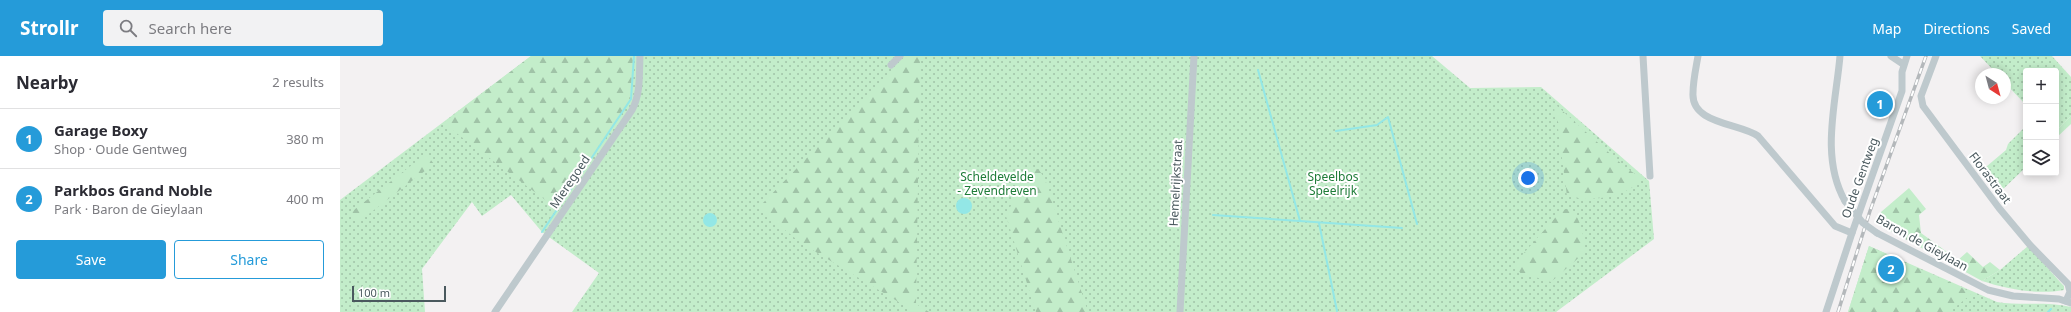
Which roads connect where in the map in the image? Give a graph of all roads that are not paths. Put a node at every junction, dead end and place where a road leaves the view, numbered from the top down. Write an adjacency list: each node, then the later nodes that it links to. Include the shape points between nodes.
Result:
1 (640, 56): 15 (street, Mieregoed, via 639,90 632,110)
2 (900, 56): 11 (street)
3 (1194, 56): 16 (street, Hemelrijkstraat)
4 (1643, 56): 12 (street)
5 (1698, 56): 13 (street, via 1693,93 1694,104 1698,110 1707,118 1746,129 1758,136 1832,222)
6 (1840, 56): 14 (street, Baron de Gieylaan, bridge, via 1831,157 1834,176 1845,201 1857,217 1877,232 1988,290 2013,296)
7 (1891, 56): 10 (street)
8 (1907, 56): 10 (street)
9 (1936, 56): 14 (street, Florastraat, via 1921,96 1923,106 2004,214 2068,284)
10 (1903, 64): 13 (street, Oude Gentweg, via 1902,92)
11 (891, 65)
12 (1650, 176)
13 (1852, 233): 17 (street, Oude Gentweg)
14 (2069, 302)
15 (495, 312)
16 (1180, 312)
17 (1826, 312)

